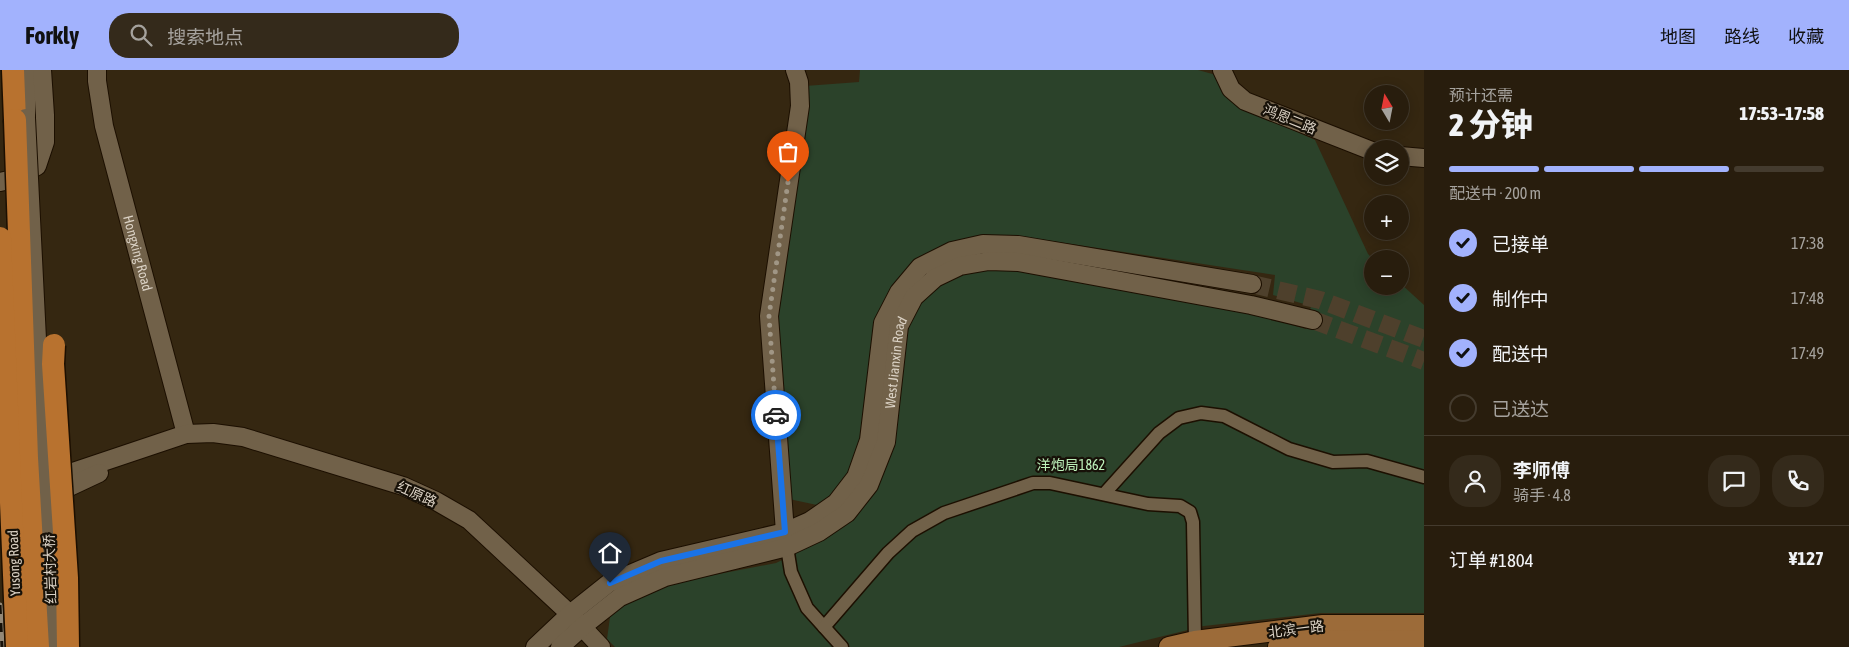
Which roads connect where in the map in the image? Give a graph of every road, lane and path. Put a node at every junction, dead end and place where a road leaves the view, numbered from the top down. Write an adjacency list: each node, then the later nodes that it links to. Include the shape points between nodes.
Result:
1 (13, 70): 7 (highway)
2 (27, 70): 7 (main road)
3 (42, 70): 11 (main road, via 45,142 37,166)
4 (98, 70): 17 (main road, Hongxing Road, via 104,126)
5 (795, 70): 23 (main road, via 800,106 769,316)
6 (1222, 70): 8 (main road, 鸿恩二路, via 1231,89 1245,101)
7 (20, 119): 16 (highway, bridge); 18 (main road, bridge)
8 (1364, 147)
9 (1409, 157): 10 (main road)
10 (1424, 158)
11 (0, 182)
12 (0, 238): 29 (highway, Yusong Road, bridge)
13 (1252, 284): 23 (main road, West Jianxin Road, via 1018,245 984,244 952,251 920,267 899,292 883,323 869,440 856,477 836,503)
14 (1313, 320): 23 (main road, West Jianxin Road, via 1251,305 1018,262 989,261 960,266 935,278 914,297 899,326 886,442 869,485 847,513 819,532)
15 (53, 354): 18 (main road, bridge); 32 (highway, bridge, via 67,578)
16 (24, 373): 18 (highway, bridge); 30 (highway, bridge)
17 (186, 434): 21 (main road); 22 (main road); 24 (main road, 红原路, via 243,437 403,486 436,501 469,520)
18 (43, 460): 31 (main road, 红岩村大桥, bridge, via 48,491)
19 (1424, 477): 20 (street, via 1367,462 1333,462 1289,449 1224,416 1201,413 1179,418 1160,433)
20 (1104, 494): 26 (street, via 1050,483 1033,483 944,513 912,531 888,552); 28 (street, via 1148,504 1180,506 1190,512 1193,522)
21 (0, 496)
22 (0, 519)
23 (786, 540): 24 (main road, West Jianxin Road, via 661,561 610,583); 26 (street, via 791,572 807,608)
24 (576, 621): 33 (main road, West Jianxin Road); 34 (main road, West Jianxin Road); 35 (main road, 红原路)
25 (1424, 625): 28 (main road, 北滨一路, via 1323,625)
26 (824, 627): 36 (street)
27 (1424, 640): 38 (main road, 北滨一路, via 1326,641)
28 (1196, 641): 37 (main road, 北滨一路)
29 (17, 647)
30 (38, 647)
31 (53, 647)
32 (68, 647)
33 (535, 647)
34 (560, 647)
35 (601, 647)
36 (842, 647)
37 (1169, 647)
38 (1278, 647)

